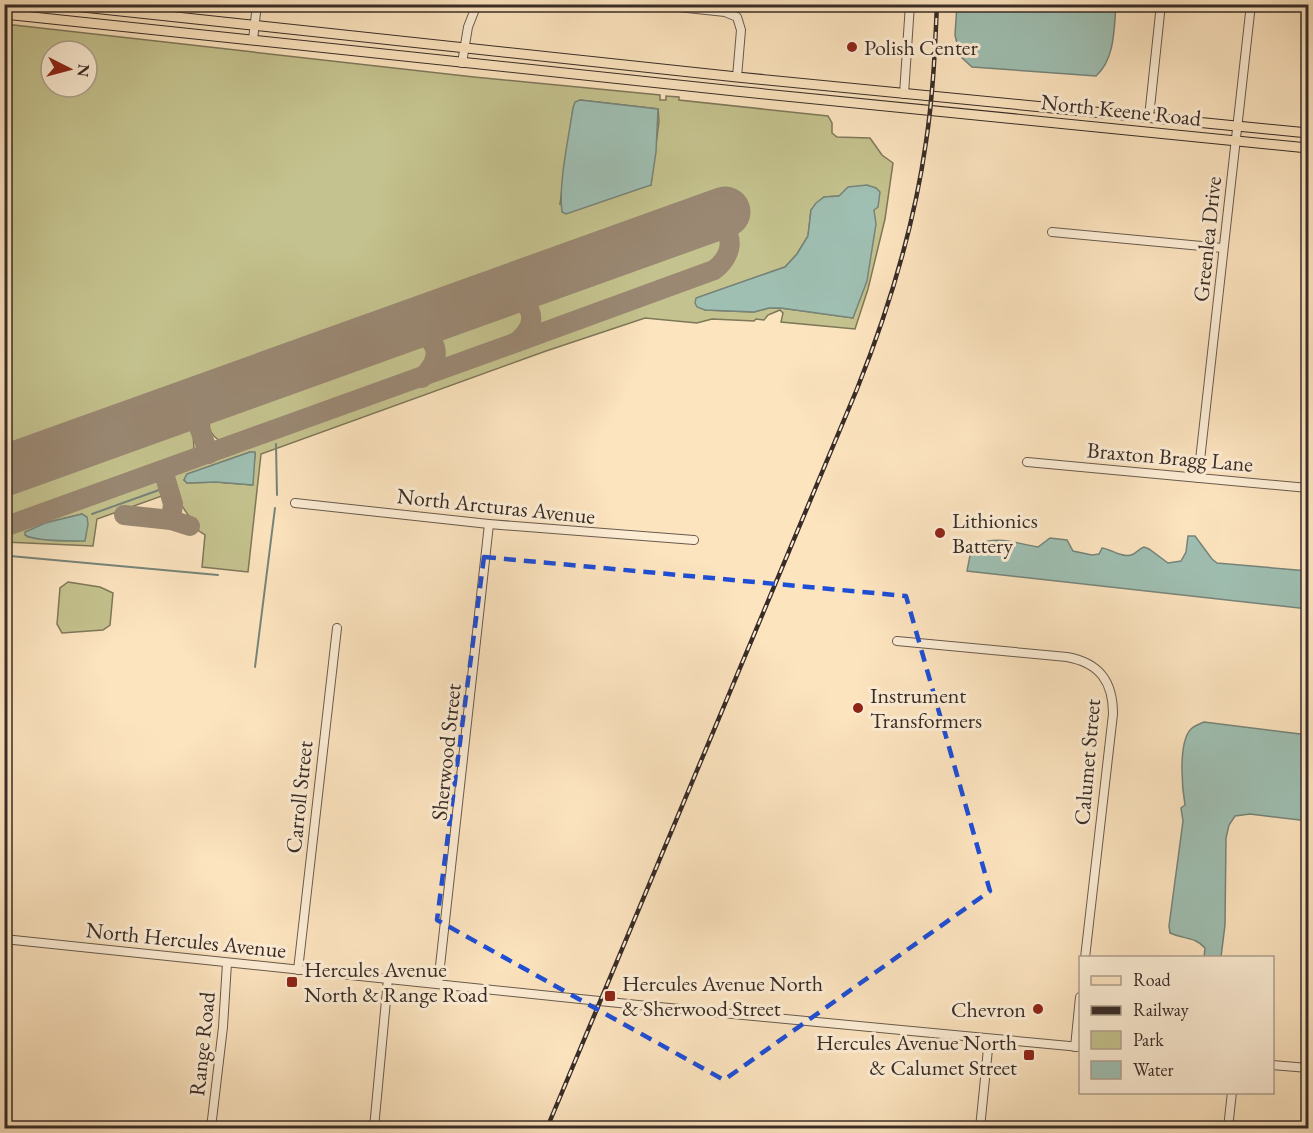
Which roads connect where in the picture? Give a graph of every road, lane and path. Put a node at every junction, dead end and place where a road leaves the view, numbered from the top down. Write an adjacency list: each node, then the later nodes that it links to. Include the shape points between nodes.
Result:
1 (55, 4): 9 (main road)
2 (257, 4): 9 (street)
3 (477, 4): 11 (street)
4 (650, 4): 13 (street, via 725,12 736,17 741,30)
5 (910, 4): 14 (street)
6 (1161, 4): 15 (street)
7 (1251, 4): 16 (street, Greenlea Drive)
8 (4, 14): 10 (main road)
9 (255, 26): 10 (street); 11 (main road, North Keene Road)
10 (253, 40): 12 (main road, North Keene Road)
11 (464, 48): 12 (street); 13 (main road, North Keene Road)
12 (462, 63): 18 (main road, North Keene Road)
13 (736, 77): 14 (main road, North Keene Road)
14 (904, 94): 15 (main road, North Keene Road)
15 (1149, 117): 16 (main road, North Keene Road)
16 (1238, 126): 17 (main road, North Keene Road); 18 (street, Greenlea Drive)
17 (1308, 133)
18 (1236, 141): 19 (main road, North Keene Road); 21 (street, Greenlea Drive)
19 (1308, 148)
20 (1052, 231): 21 (street)
21 (1223, 248): 23 (street, Greenlea Drive)
22 (1027, 462): 23 (street, Braxton Bragg Lane)
23 (1198, 478): 24 (street, Braxton Bragg Lane)
24 (1308, 488)
25 (296, 504): 26 (street, North Arcturas Avenue)
26 (489, 524): 27 (street, North Arcturas Avenue); 35 (street, Sherwood Street)
27 (693, 540)
28 (337, 628): 33 (street, Carroll Street)
29 (897, 641): 31 (street, Calumet Street, via 1067,657 1086,662 1104,676 1113,700 1113,714)
30 (4, 939): 32 (street, North Hercules Avenue)
31 (1085, 956)
32 (227, 963): 33 (street, North Hercules Avenue); 42 (street, Range Road)
33 (298, 970): 34 (street, North Hercules Avenue)
34 (388, 979): 35 (street, North Hercules Avenue); 43 (street)
35 (438, 984): 37 (street, North Hercules Avenue)
36 (1079, 1022): 38 (street)
37 (989, 1039): 38 (street, North Hercules Avenue); 44 (street)
38 (1078, 1047)
39 (1274, 1065): 40 (street)
40 (1308, 1068)
41 (1232, 1094): 45 (street)
42 (211, 1128)
43 (374, 1128)
44 (980, 1128)
45 (1228, 1128)

